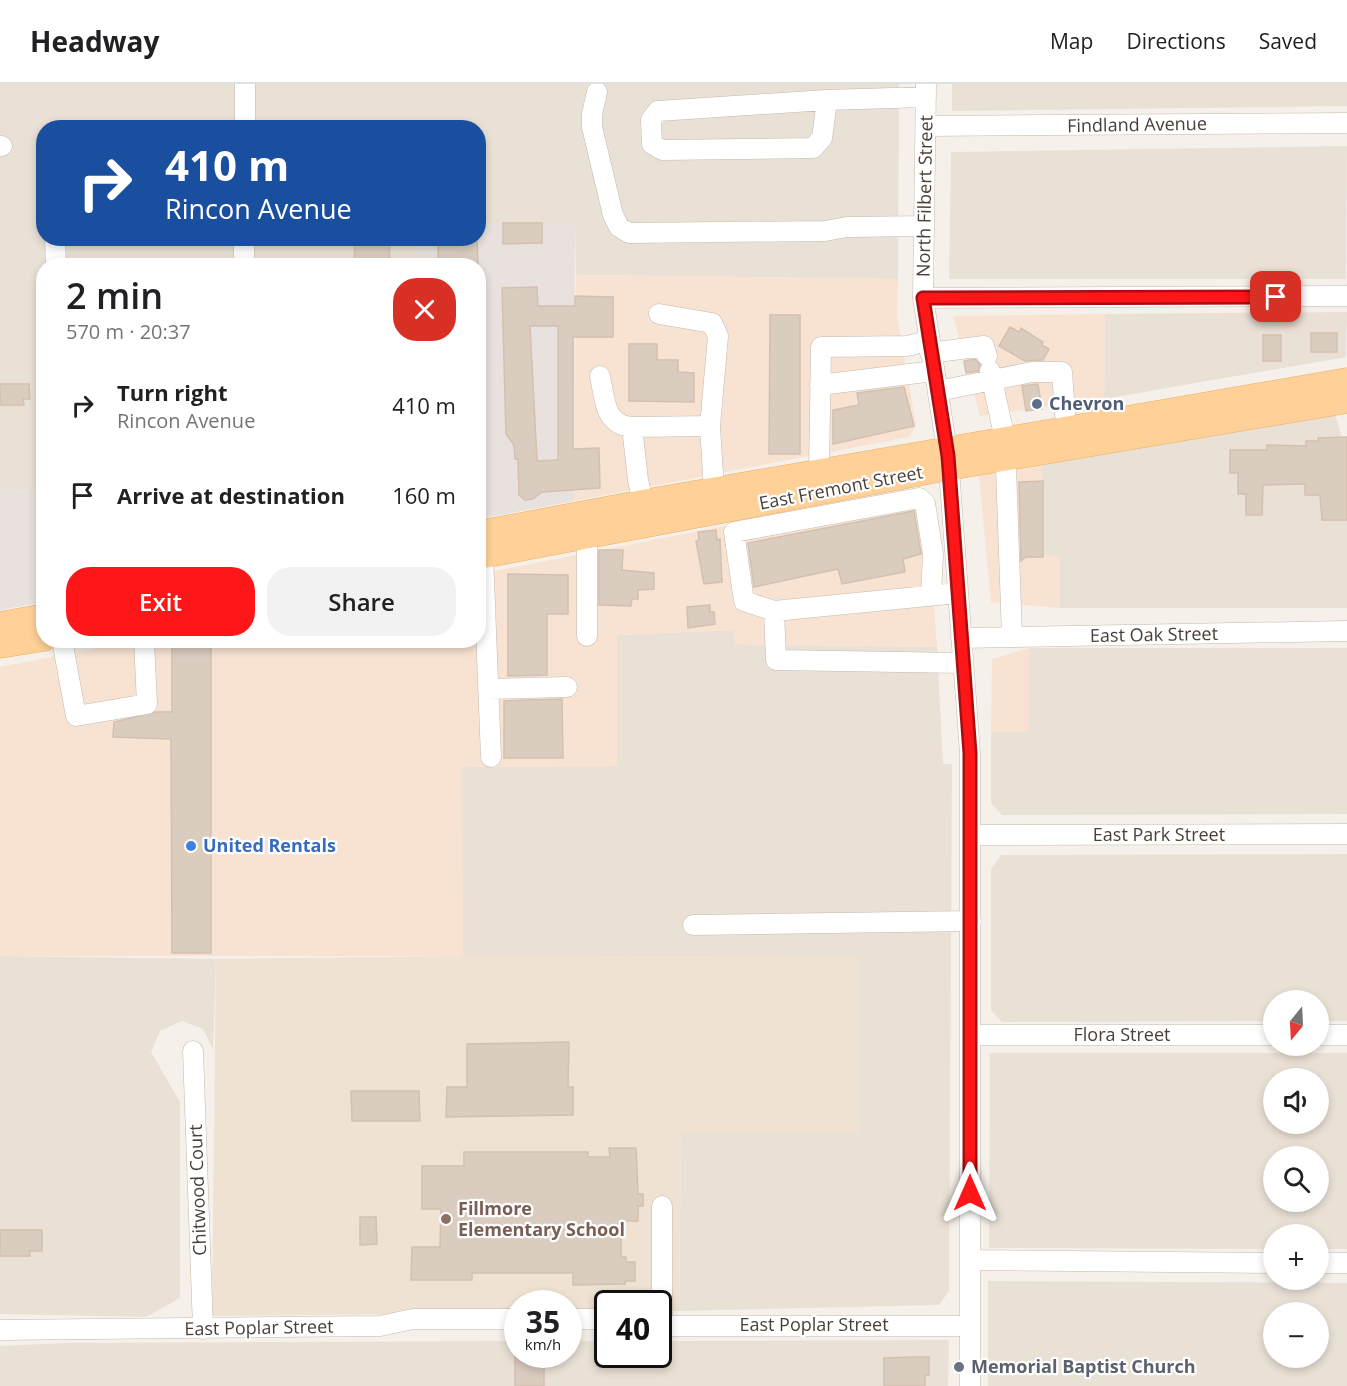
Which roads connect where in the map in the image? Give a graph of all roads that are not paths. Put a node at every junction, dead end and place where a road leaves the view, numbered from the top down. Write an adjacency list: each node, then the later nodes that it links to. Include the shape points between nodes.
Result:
1 (245, 84): 5 (street)
2 (926, 91): 4 (street); 7 (street, North Filbert Street)
3 (597, 92): 8 (street, via 592,114 595,139 613,215 619,227 629,233)
4 (827, 100): 4 (street, via 658,111 651,120 652,144 662,150 813,148 822,138)
5 (245, 120)
6 (1347, 123): 7 (street, Findland Avenue)
7 (926, 126): 8 (street, North Filbert Street)
8 (924, 226): 10 (street, North Filbert Street)
9 (1347, 296): 10 (street)
10 (923, 298): 12 (street, North Filbert Street)
11 (659, 314): 19 (street, via 712,323 718,336)
12 (931, 355): 13 (street, via 984,346); 16 (street); 16 (street, via 907,346 821,347); 17 (street, North Filbert Street)
13 (989, 369): 17 (street); 21 (street, via 1062,372); 22 (street)
14 (600, 376): 20 (street, via 610,418 620,426)
15 (1347, 381): 21 (main road, East Fremont Street)
16 (820, 385): 24 (street)
17 (938, 391): 23 (street, North Filbert Street)
18 (1347, 400): 21 (main road, East Fremont Street)
19 (710, 426): 20 (street); 26 (street)
20 (632, 427): 27 (street)
21 (1067, 438): 22 (main road, East Fremont Street)
22 (1006, 449): 23 (main road, East Fremont Street); 38 (street)
23 (948, 459): 25 (main road, East Fremont Street); 31 (street, North Filbert Street)
24 (819, 472): 25 (main road, East Fremont Street); 28 (main road, East Fremont Street)
25 (885, 482): 28 (main road, East Fremont Street); 32 (street, via 925,503 933,554)
26 (714, 490): 27 (main road, East Fremont Street); 28 (main road, East Fremont Street)
27 (643, 503): 29 (main road, East Fremont Street)
28 (742, 507): 29 (main road, East Fremont Street); 33 (street, via 734,532 744,601)
29 (588, 524): 30 (main road, East Fremont Street); 37 (street)
30 (486, 548)
31 (958, 593): 32 (street); 39 (street, North Filbert Street)
32 (931, 596): 33 (street)
33 (774, 611): 45 (street, via 776,660)
34 (36, 618): 35 (main road)
35 (0, 625)
36 (1347, 631): 38 (street, East Oak Street)
37 (587, 636)
38 (1012, 637): 39 (street, East Oak Street)
39 (961, 638): 45 (street, North Filbert Street)
40 (36, 639): 41 (main road)
41 (0, 645)
42 (63, 648): 43 (street, via 76,716 147,704)
43 (144, 648)
44 (486, 648): 47 (street)
45 (962, 663): 50 (street, North Filbert Street, via 970,753)
46 (567, 687): 47 (street)
47 (488, 689): 48 (street)
48 (491, 757)
49 (1347, 834): 50 (street, East Park Street)
50 (971, 835): 51 (street, North Filbert Street)
51 (970, 921): 52 (street); 53 (street, North Filbert Street)
52 (693, 925)
53 (970, 1035): 54 (street, Flora Street); 59 (street, North Filbert Street)
54 (1263, 1035)
55 (1329, 1035): 56 (street)
56 (1347, 1035)
57 (193, 1051): 67 (street, Chitwood Court)
58 (662, 1206): 63 (street)
59 (970, 1260): 60 (street); 66 (street, North Filbert Street)
60 (1263, 1263)
61 (1329, 1263): 62 (street)
62 (1347, 1263)
63 (661, 1290)
64 (504, 1319): 67 (street, East Poplar Street, via 413,1319 380,1326)
65 (672, 1326): 66 (street, East Poplar Street)
66 (970, 1326): 69 (street, North Filbert Street)
67 (203, 1329): 68 (street, East Poplar Street)
68 (0, 1330)
69 (970, 1386)

